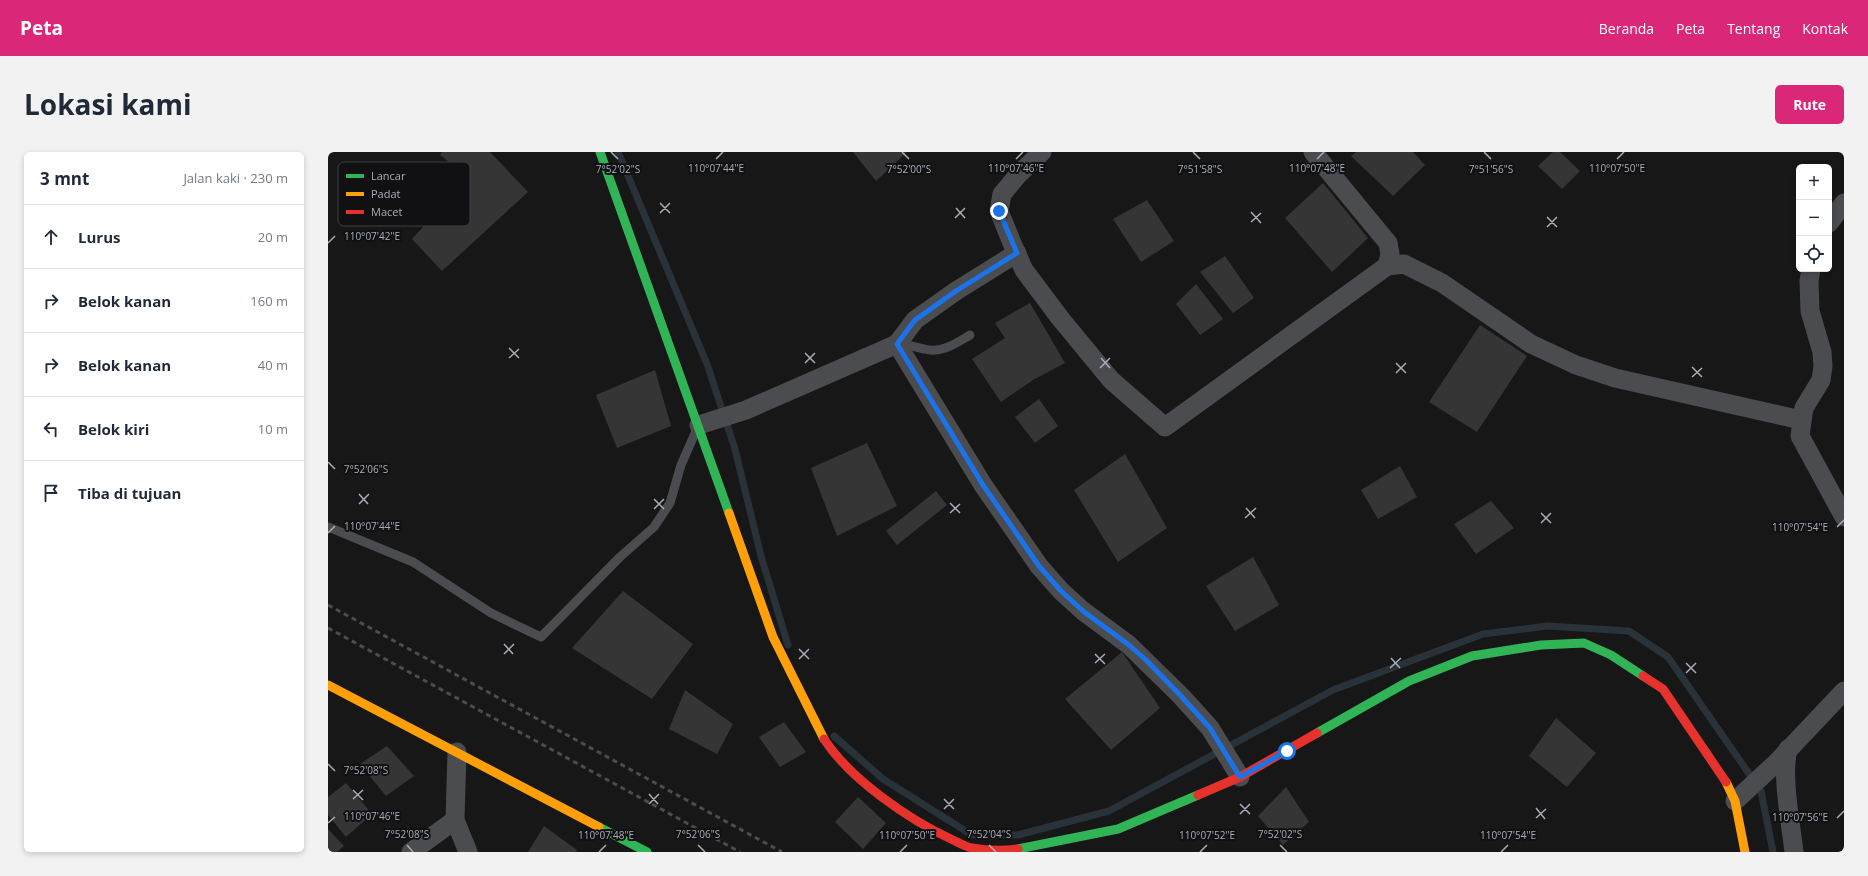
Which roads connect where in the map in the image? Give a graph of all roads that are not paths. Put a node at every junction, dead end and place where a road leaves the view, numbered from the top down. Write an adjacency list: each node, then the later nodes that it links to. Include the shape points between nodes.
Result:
1 (600, 152): 12 (street)
2 (1042, 152): 6 (street, via 1018,174 1002,194 999,211)
3 (1313, 152): 7 (street, via 1388,243 1390,254)
4 (1844, 203): 5 (street)
5 (1832, 220)
6 (1017, 253): 7 (street, via 1024,270 1111,380 1165,427); 10 (street, via 915,320)
7 (1387, 266): 11 (street, via 1404,264 1442,283 1531,344 1576,365 1614,378)
8 (1810, 272): 11 (street, via 1810,312 1822,352 1823,366 1821,380 1804,408)
9 (970, 334): 10 (lane, via 938,351 925,350 909,344)
10 (897, 344): 12 (street, via 746,410); 19 (street, via 983,485 1039,566 1083,611 1146,660 1210,728)
11 (1801, 420): 13 (street, via 1800,436)
12 (706, 423): 14 (lane, via 681,465 670,503 654,528 620,557 541,637 491,614 413,562); 19 (street, via 773,637 825,740 843,762 867,784 911,818 971,848 1001,851 1118,829)
13 (1844, 517)
14 (328, 527)
15 (328, 685): 17 (street)
16 (1844, 691): 18 (street)
17 (457, 752): 21 (street); 24 (street)
18 (1782, 756): 20 (street); 26 (street, via 1786,763)
19 (1240, 777): 20 (street, via 1409,681 1472,656 1540,646 1584,643 1611,655 1663,689 1725,780)
20 (1735, 801): 25 (street)
21 (455, 820): 22 (street); 23 (street)
22 (411, 852)
23 (468, 852)
24 (647, 852)
25 (1745, 852)
26 (1794, 852)

